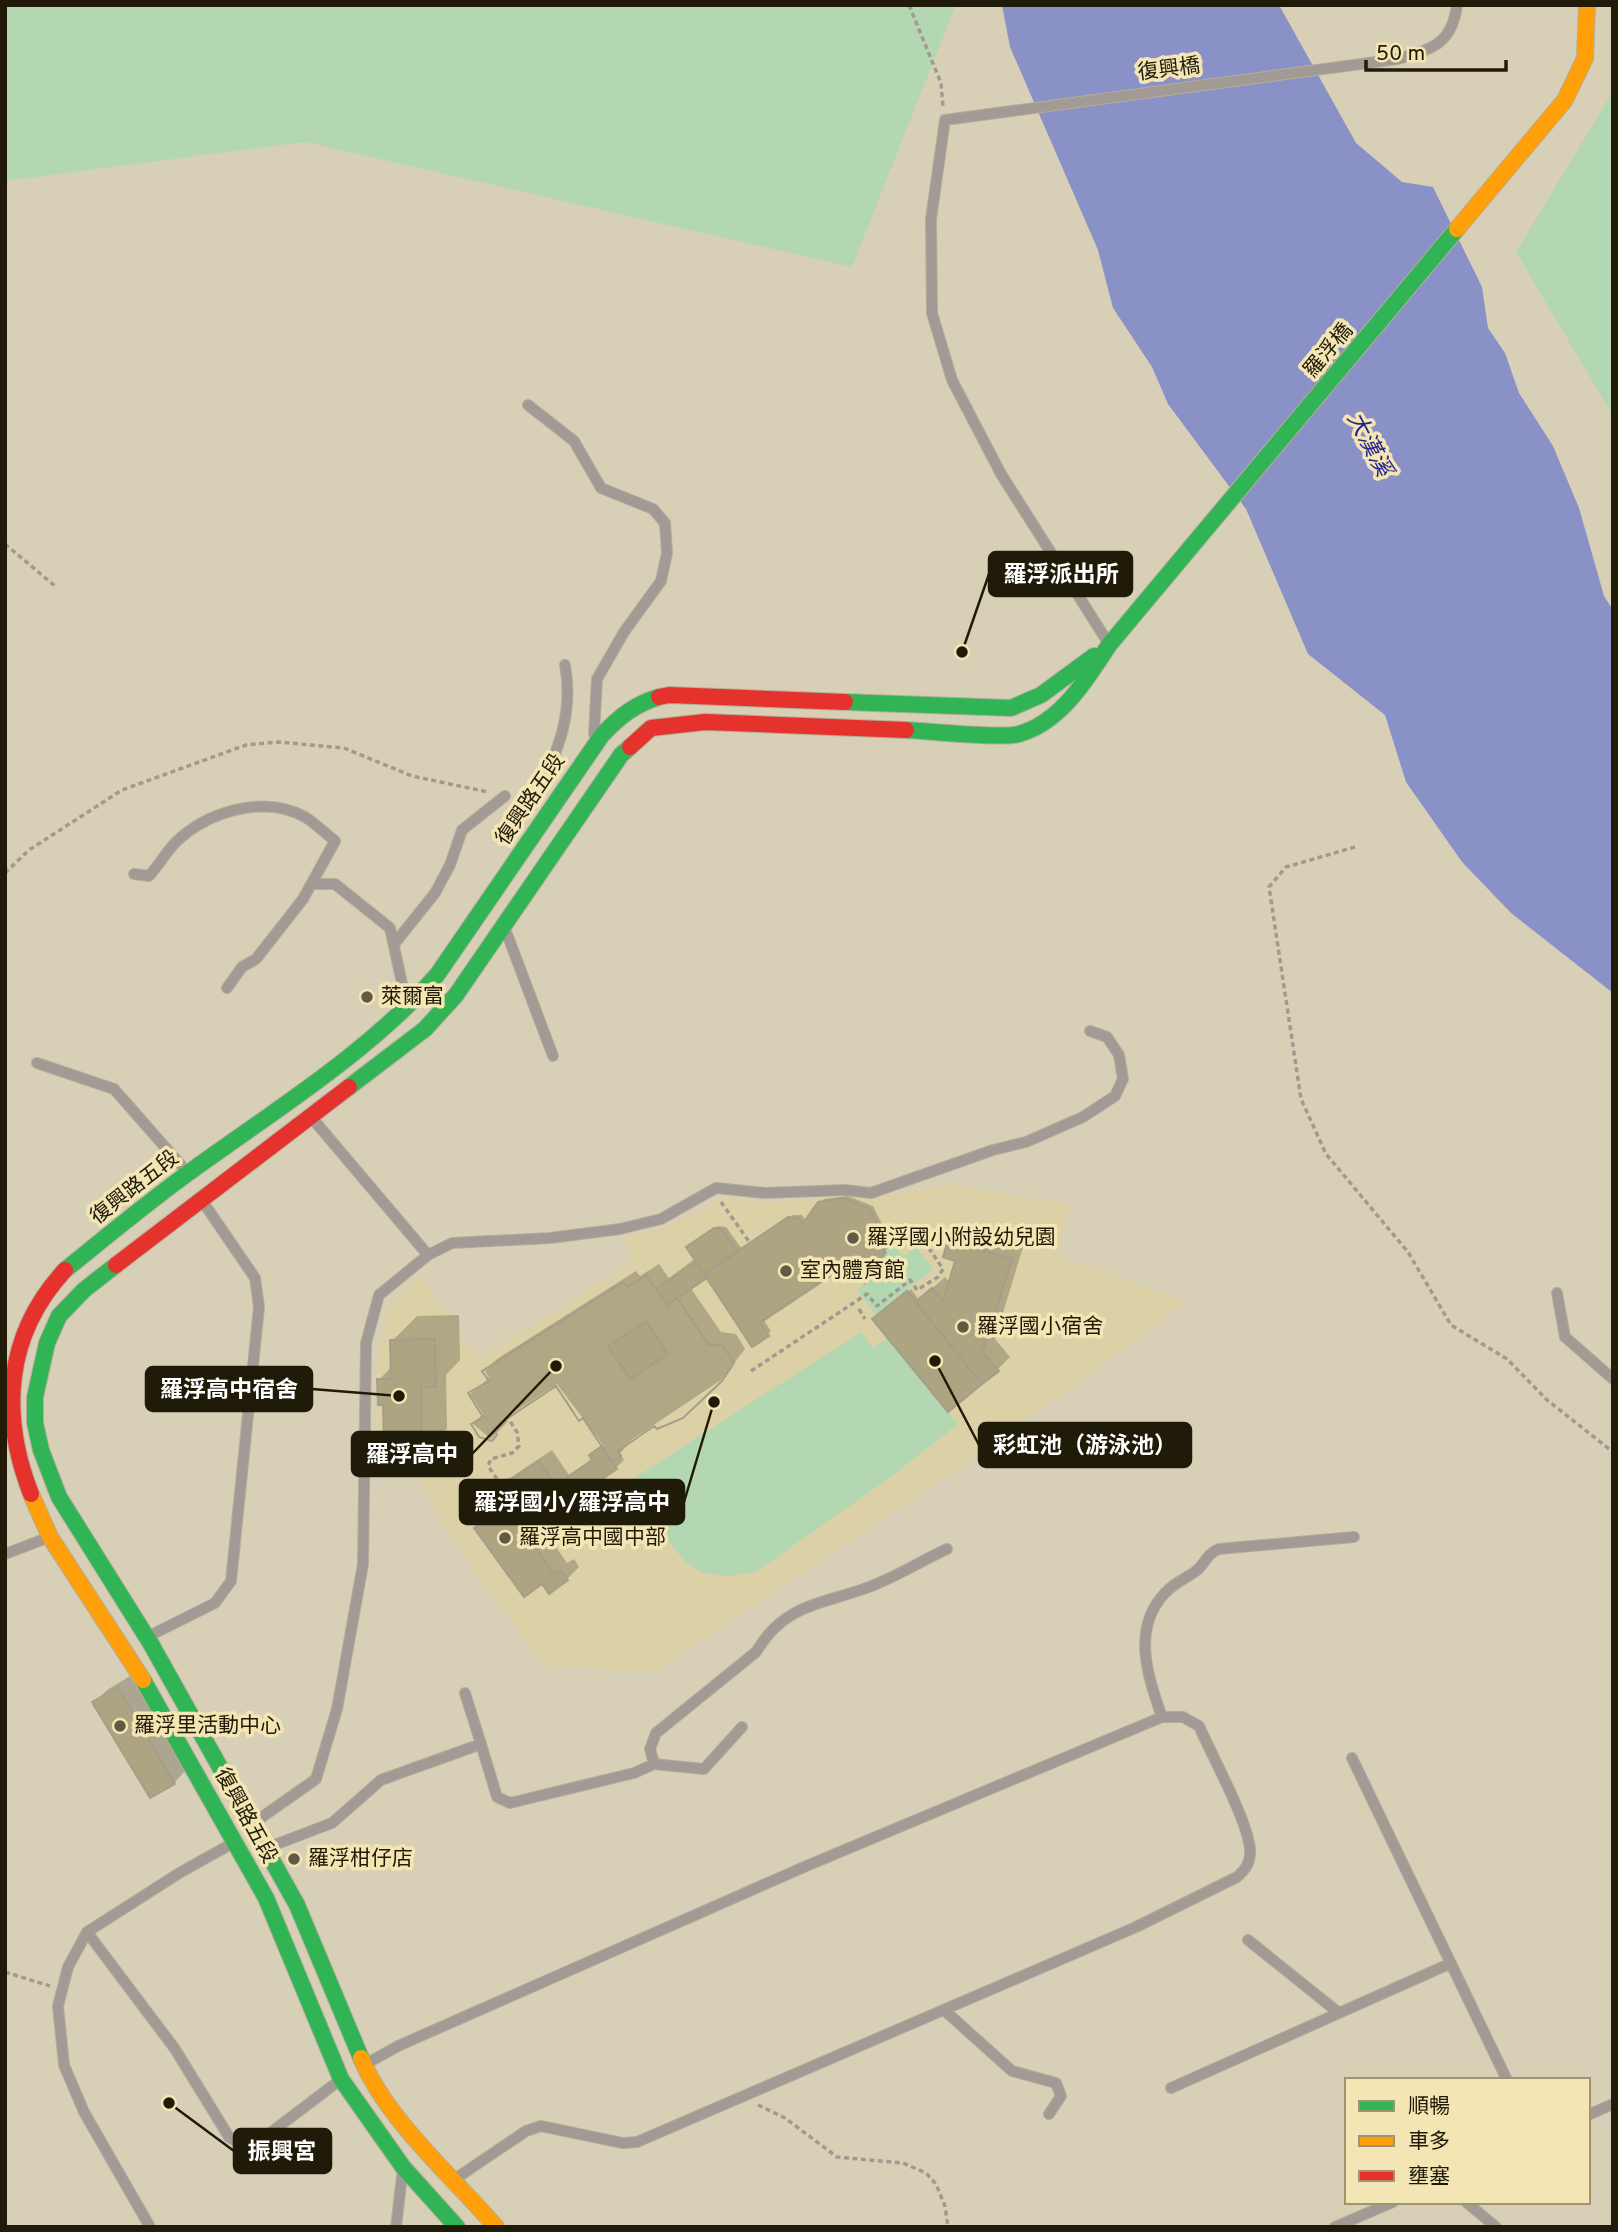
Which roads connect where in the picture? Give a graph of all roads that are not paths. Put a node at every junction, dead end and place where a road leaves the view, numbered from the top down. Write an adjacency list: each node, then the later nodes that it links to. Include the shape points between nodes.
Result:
1 (1449, 5): 4 (lane)
2 (1457, 5): 4 (lane)
3 (1587, 5): 6 (main road, 羅浮橋, via 1585,58 1565,100)
4 (1456, 18): 7 (lane, 復興橋, via 1437,47 1390,61 949,119 931,219 932,313 952,380 1001,474)
5 (528, 405): 13 (lane, via 574,441 601,488 653,509 666,523 667,553 661,581 597,680)
6 (1138, 614): 7 (main road, 復興路五段)
7 (1109, 645): 10 (main road, 復興路五段, via 1041,695 1011,708); 12 (main road, 復興路五段, via 1072,701 1035,728 1017,735)
8 (565, 665): 14 (lane, via 569,689 566,724)
9 (669, 695): 10 (main road, 復興路五段); 11 (main road); 13 (main road, 復興路五段, via 645,701 621,715)
10 (911, 705): 12 (main road)
11 (673, 724): 12 (main road, 復興路五段); 18 (main road, 復興路五段, via 651,728 621,755)
12 (904, 731)
13 (593, 747): 21 (main road, 復興路五段, via 437,975)
14 (537, 795)
15 (505, 796): 19 (lane, via 462,830 435,893)
16 (134, 874): 17 (lane, via 149,876 174,844 198,823 218,814 279,809 304,817 335,841)
17 (313, 884): 19 (lane, via 335,884 390,928); 20 (lane, via 256,959 242,967)
18 (505, 928): 22 (main road, 復興路五段); 24 (lane)
19 (395, 943): 21 (lane)
20 (227, 988)
21 (407, 1009): 22 (lane); 26 (main road, 復興路五段)
22 (425, 1029): 27 (main road, 復興路五段)
23 (1090, 1031): 30 (lane, via 1107,1037 1119,1055 1123,1079 1115,1096 1083,1117 1026,1142 871,1193 716,1188 661,1219 620,1229 452,1243)
24 (552, 1056)
25 (37, 1063): 28 (lane, via 114,1089)
26 (297, 1096): 27 (lane); 28 (main road, 復興路五段)
27 (309, 1116): 29 (main road, 復興路五段); 30 (lane)
28 (188, 1173): 29 (lane); 33 (main road, 復興路五段, via 65,1270 41,1296 22,1330)
29 (200, 1198): 34 (main road, 復興路五段, via 83,1290 59,1316 47,1343 35,1397 35,1423); 39 (lane, via 255,1278 259,1307 231,1581 215,1603)
30 (428, 1255): 47 (lane, via 379,1295 366,1343 363,1564 337,1709 316,1779)
31 (1558, 1293): 32 (lane, via 1565,1337)
32 (1613, 1380)
33 (8, 1390): 35 (main road, 復興路五段, via 18,1466)
34 (59, 1497): 35 (lane); 39 (main road, 復興路五段)
35 (50, 1537): 38 (lane); 40 (main road, 復興路五段)
36 (1354, 1537): 42 (lane, via 1219,1549 1162,1595 1143,1643)
37 (947, 1549): 46 (lane, via 869,1587 794,1611 767,1634 756,1652 656,1733 650,1749)
38 (5, 1554)
39 (147, 1638): 40 (lane); 47 (main road, 復興路五段)
40 (126, 1651): 48 (main road, 復興路五段)
41 (465, 1693): 44 (lane)
42 (1162, 1717): 53 (lane, via 1183,1717 1199,1726 1244,1828 1250,1850 1248,1867 1237,1877 1136,1927); 55 (lane, via 804,1867)
43 (742, 1727): 46 (lane, via 704,1769)
44 (481, 1744): 46 (lane, via 497,1797 510,1803); 49 (lane, via 381,1780 332,1823)
45 (1352, 1758): 52 (lane)
46 (654, 1764)
47 (253, 1823): 48 (lane); 49 (main road, 復興路五段)
48 (235, 1842): 49 (lane); 50 (lane); 56 (main road, 復興路五段, via 266,1898)
49 (267, 1848): 55 (main road, 復興路五段, via 297,1905)
50 (87, 1932): 56 (lane, via 175,2049 229,2137 242,2145 257,2143); 66 (lane, via 68,1967 58,2006 64,2065 83,2112)
51 (1248, 1940): 54 (lane)
52 (1449, 1964): 54 (lane); 57 (lane)
53 (944, 2010): 60 (lane, via 1012,2071 1056,2082 1061,2096); 63 (lane, via 637,2142 541,2126 526,2131)
54 (1339, 2013): 58 (lane)
55 (364, 2065): 56 (lane); 63 (main road, 復興路五段, via 409,2133)
56 (341, 2078): 62 (main road, 復興路五段)
57 (1506, 2078)
58 (1171, 2088)
59 (1613, 2104): 61 (lane)
60 (1049, 2114)
61 (1590, 2114)
62 (403, 2167): 67 (lane); 68 (main road, 復興路五段)
63 (455, 2179): 69 (main road, 復興路五段)
64 (1388, 2204): 70 (lane)
65 (1468, 2204): 71 (lane)
66 (150, 2227)
67 (396, 2227)
68 (457, 2227)
69 (496, 2227)
70 (1335, 2227)
71 (1496, 2227)

